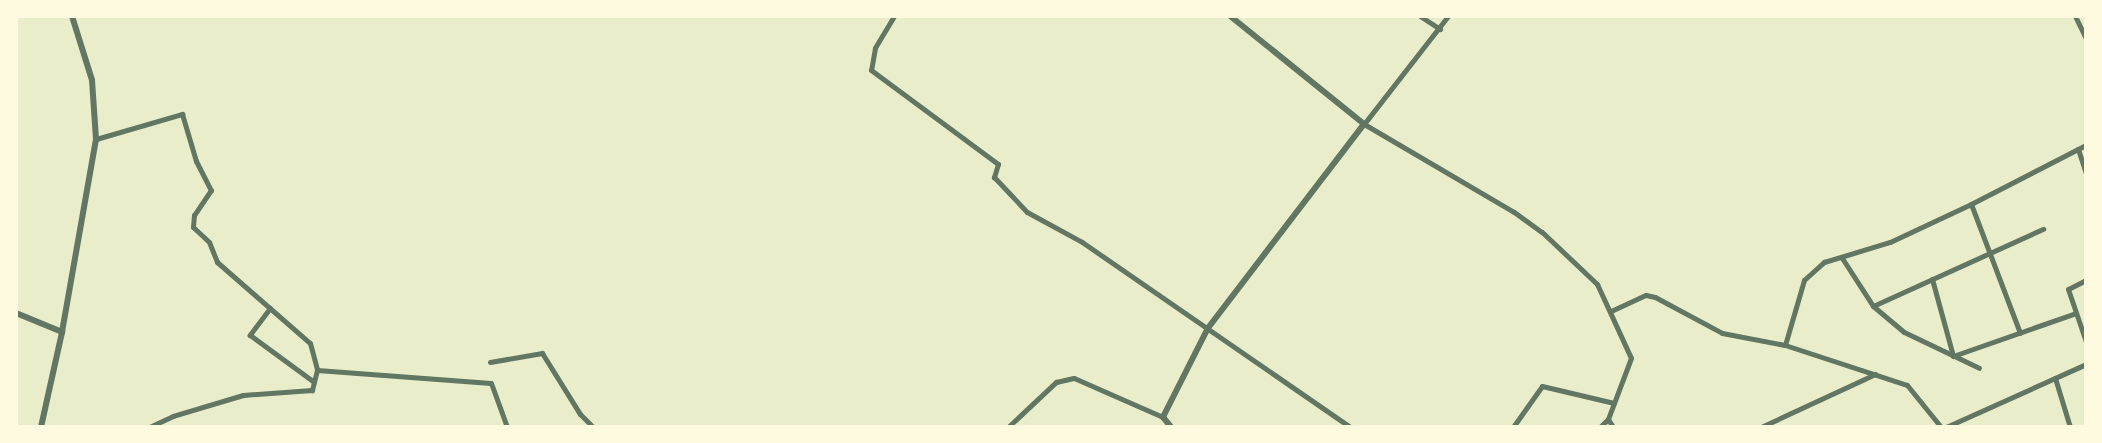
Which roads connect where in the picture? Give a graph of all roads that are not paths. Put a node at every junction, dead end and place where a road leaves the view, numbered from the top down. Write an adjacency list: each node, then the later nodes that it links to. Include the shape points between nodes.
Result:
1 (72, 16): 10 (street, via 92,80)
2 (894, 16): 25 (street, via 874,48 871,70 998,164 994,177 1027,212 1082,242)
3 (1230, 16): 9 (street)
4 (1420, 16): 7 (street)
5 (1448, 16): 7 (street)
6 (2075, 16): 8 (street)
7 (1440, 29): 9 (street)
8 (2086, 39)
9 (1364, 124): 22 (street, via 1514,212 1542,232 1597,284); 25 (street)
10 (96, 140): 21 (street, via 182,114 196,161 211,190 194,215 193,227 209,242 217,262); 26 (street)
11 (2086, 145): 12 (street)
12 (2078, 149): 13 (street); 14 (street)
13 (2086, 173)
14 (1971, 204): 16 (street); 17 (street, via 1890,242)
15 (2043, 229): 16 (street)
16 (1991, 253): 18 (street); 27 (street)
17 (1842, 258): 20 (street); 29 (street, via 1824,262 1804,280)
18 (1932, 279): 20 (street); 30 (street)
19 (2086, 280): 24 (street, via 2068,289)
20 (1873, 306): 30 (street, via 1904,332)
21 (270, 308): 34 (street, via 310,343); 37 (street, via 250,335)
22 (1611, 311): 29 (street, via 1646,295 1722,333); 38 (street, via 1631,358)
23 (16, 313): 26 (street)
24 (2076, 313): 27 (street); 28 (street)
25 (1208, 328): 39 (street); 47 (street)
26 (62, 332): 41 (street)
27 (2020, 332): 30 (street)
28 (2086, 342)
29 (1785, 345): 35 (street)
30 (1953, 356): 33 (street)
31 (490, 362): 44 (street, via 542,353 580,414)
32 (2086, 364): 36 (street)
33 (1979, 368)
34 (317, 370): 37 (street); 43 (street, via 491,383)
35 (1876, 374): 51 (street); 52 (street, via 1907,385)
36 (2055, 378): 53 (street); 54 (street)
37 (314, 382): 42 (street, via 312,390 243,395)
38 (1614, 403): 40 (street); 48 (street, via 1542,386)
39 (1164, 417): 45 (street, via 1074,378 1056,382); 46 (street)
40 (1608, 419): 49 (street); 50 (street)
41 (41, 427)
42 (149, 427)
43 (506, 427)
44 (593, 427)
45 (1008, 427)
46 (1171, 427)
47 (1350, 427)
48 (1513, 427)
49 (1600, 427)
50 (1613, 427)
51 (1762, 427)
52 (1941, 427)
53 (1946, 427)
54 (2070, 427)

